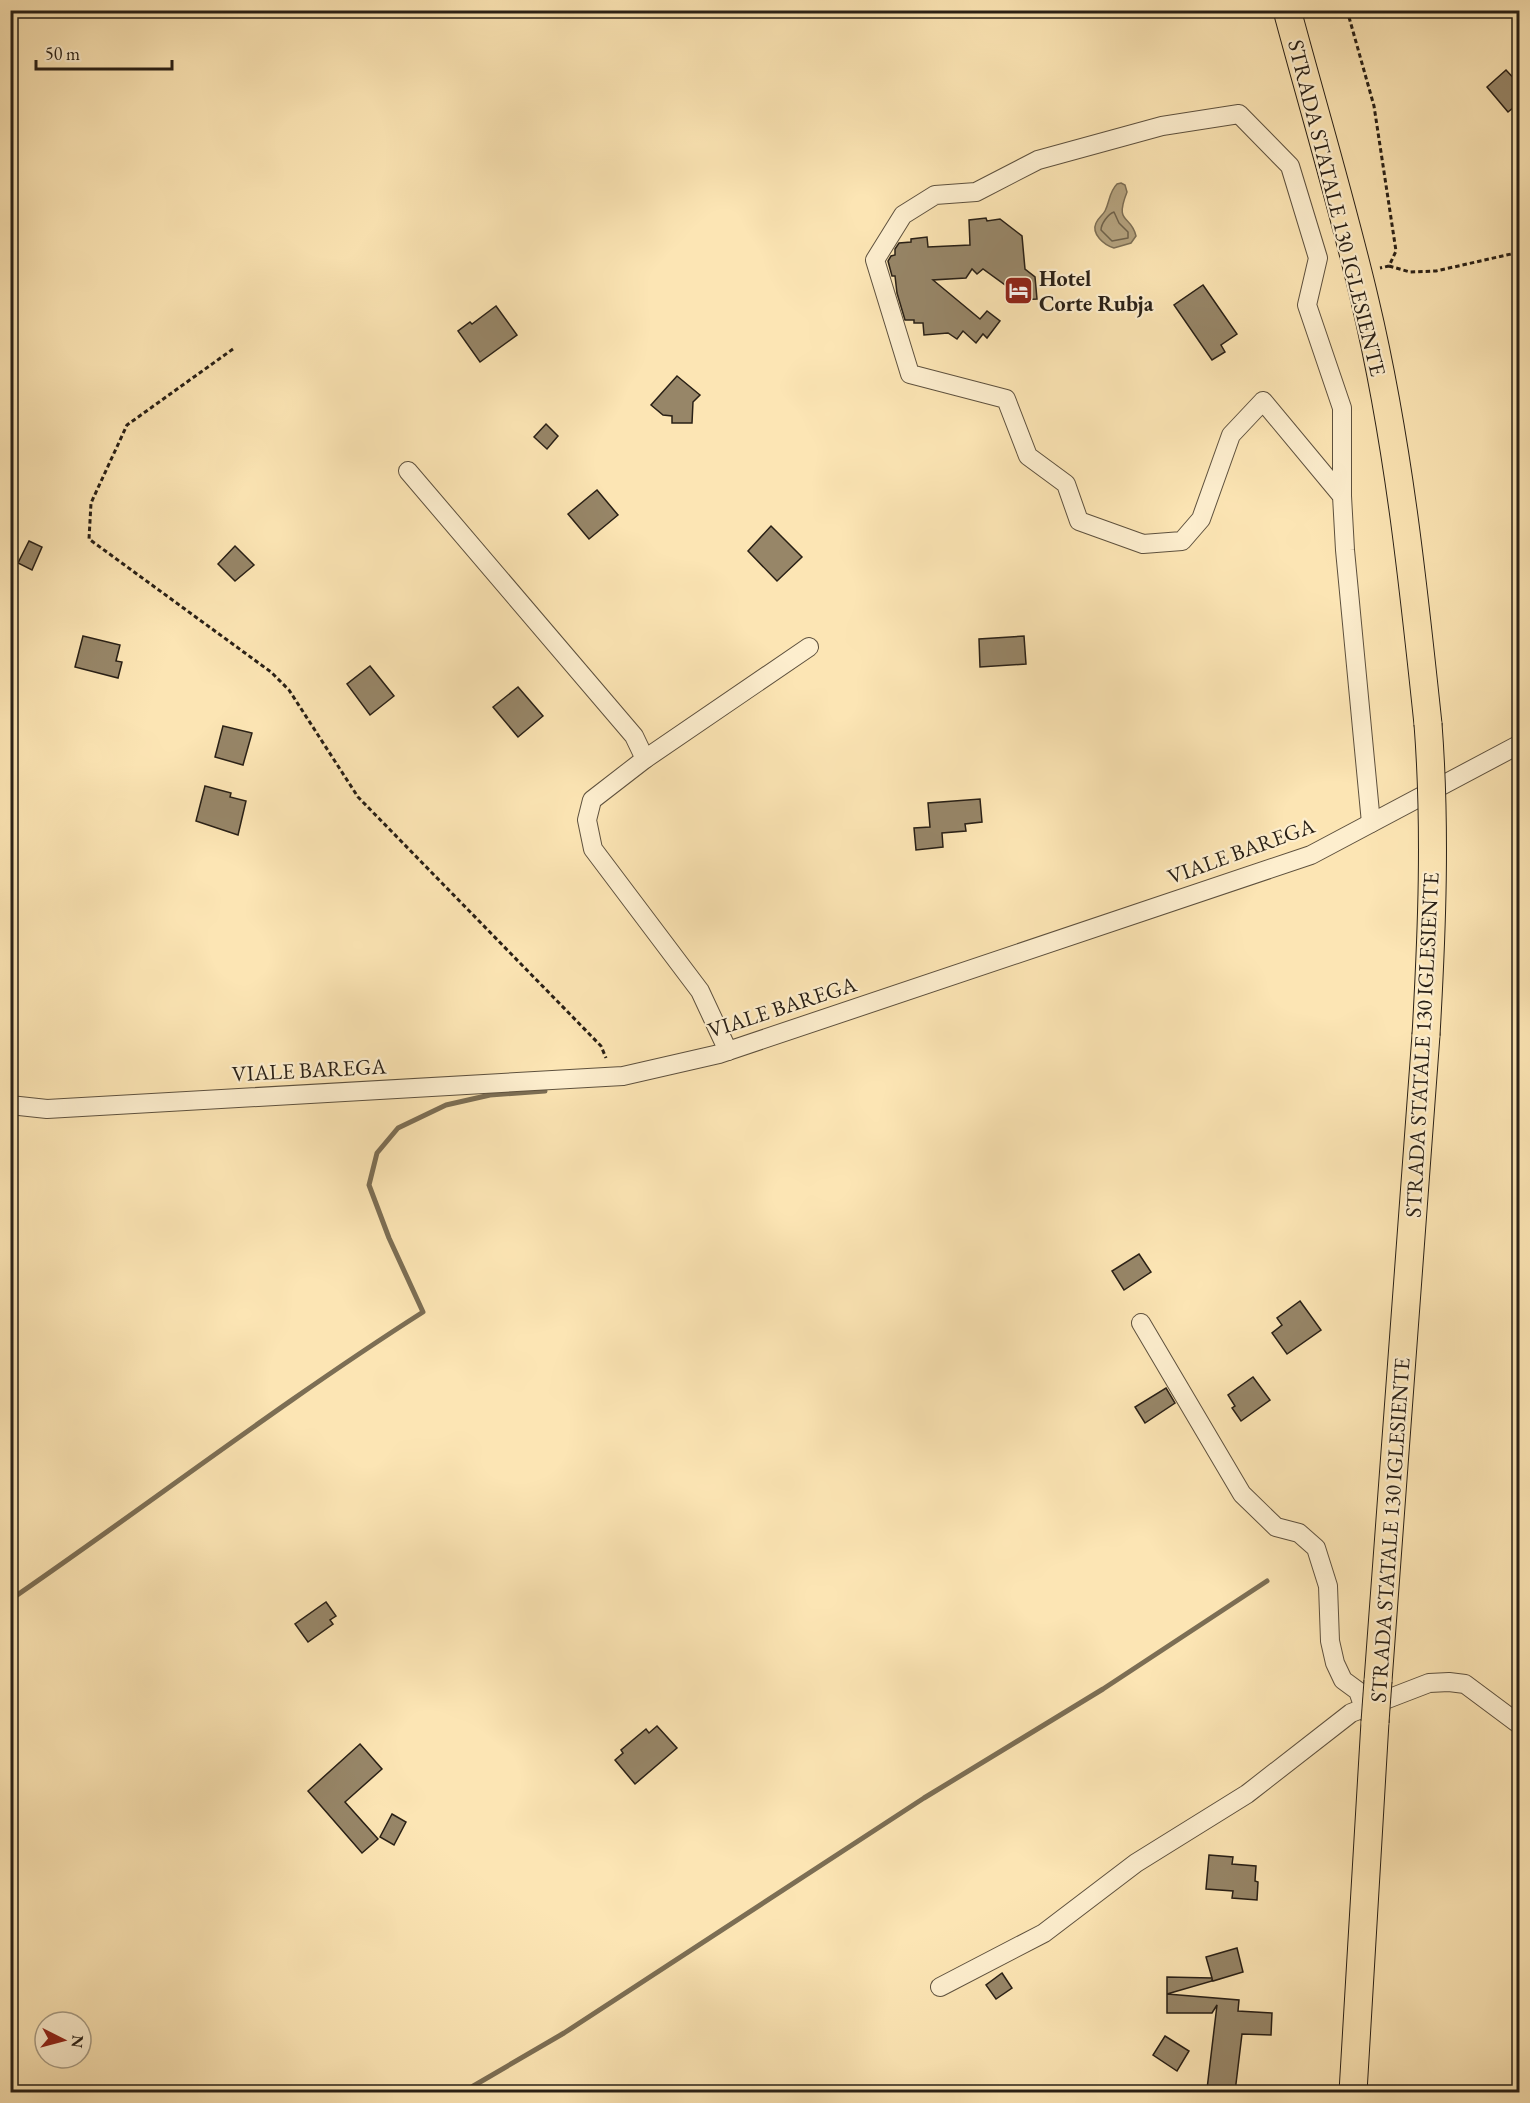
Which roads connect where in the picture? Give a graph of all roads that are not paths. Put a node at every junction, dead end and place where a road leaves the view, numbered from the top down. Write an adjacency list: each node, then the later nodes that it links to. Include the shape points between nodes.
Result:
1 (1287, 10): 11 (highway, STRADA STATALE 130 IGLESIENTE, bridge, via 1365,301 1393,441 1412,572 1432,775 1432,924 1426,1035 1378,1681)
2 (408, 471): 6 (street, via 634,736)
3 (1342, 496): 3 (street, via 1263,401 1231,435 1201,519 1182,541 1143,544 1079,521 1066,484 1028,456 1006,399 910,374 874,260 903,215 935,195 976,192 1038,160 1162,126 1239,114 1290,166 1318,258 1307,305 1342,408); 7 (street)
4 (809, 647): 6 (street)
5 (1520, 744): 7 (street, VIALE BAREGA)
6 (645, 759): 8 (street, via 592,800 587,820 593,849 700,991)
7 (1371, 824): 8 (street, VIALE BAREGA, via 1311,855)
8 (728, 1051): 9 (street, VIALE BAREGA, via 614,1076 47,1109)
9 (10, 1105)
10 (1141, 1323): 11 (street, via 1242,1494 1276,1527 1299,1533 1316,1548 1328,1586 1335,1663 1343,1680 1358,1691)
11 (1370, 1715): 12 (street, via 1429,1683 1449,1682 1465,1684); 13 (street, via 1351,1713 1247,1794 1136,1863 1044,1933); 14 (highway, STRADA STATALE 130 IGLESIENTE)
12 (1520, 1725)
13 (940, 1987)
14 (1353, 2092)

